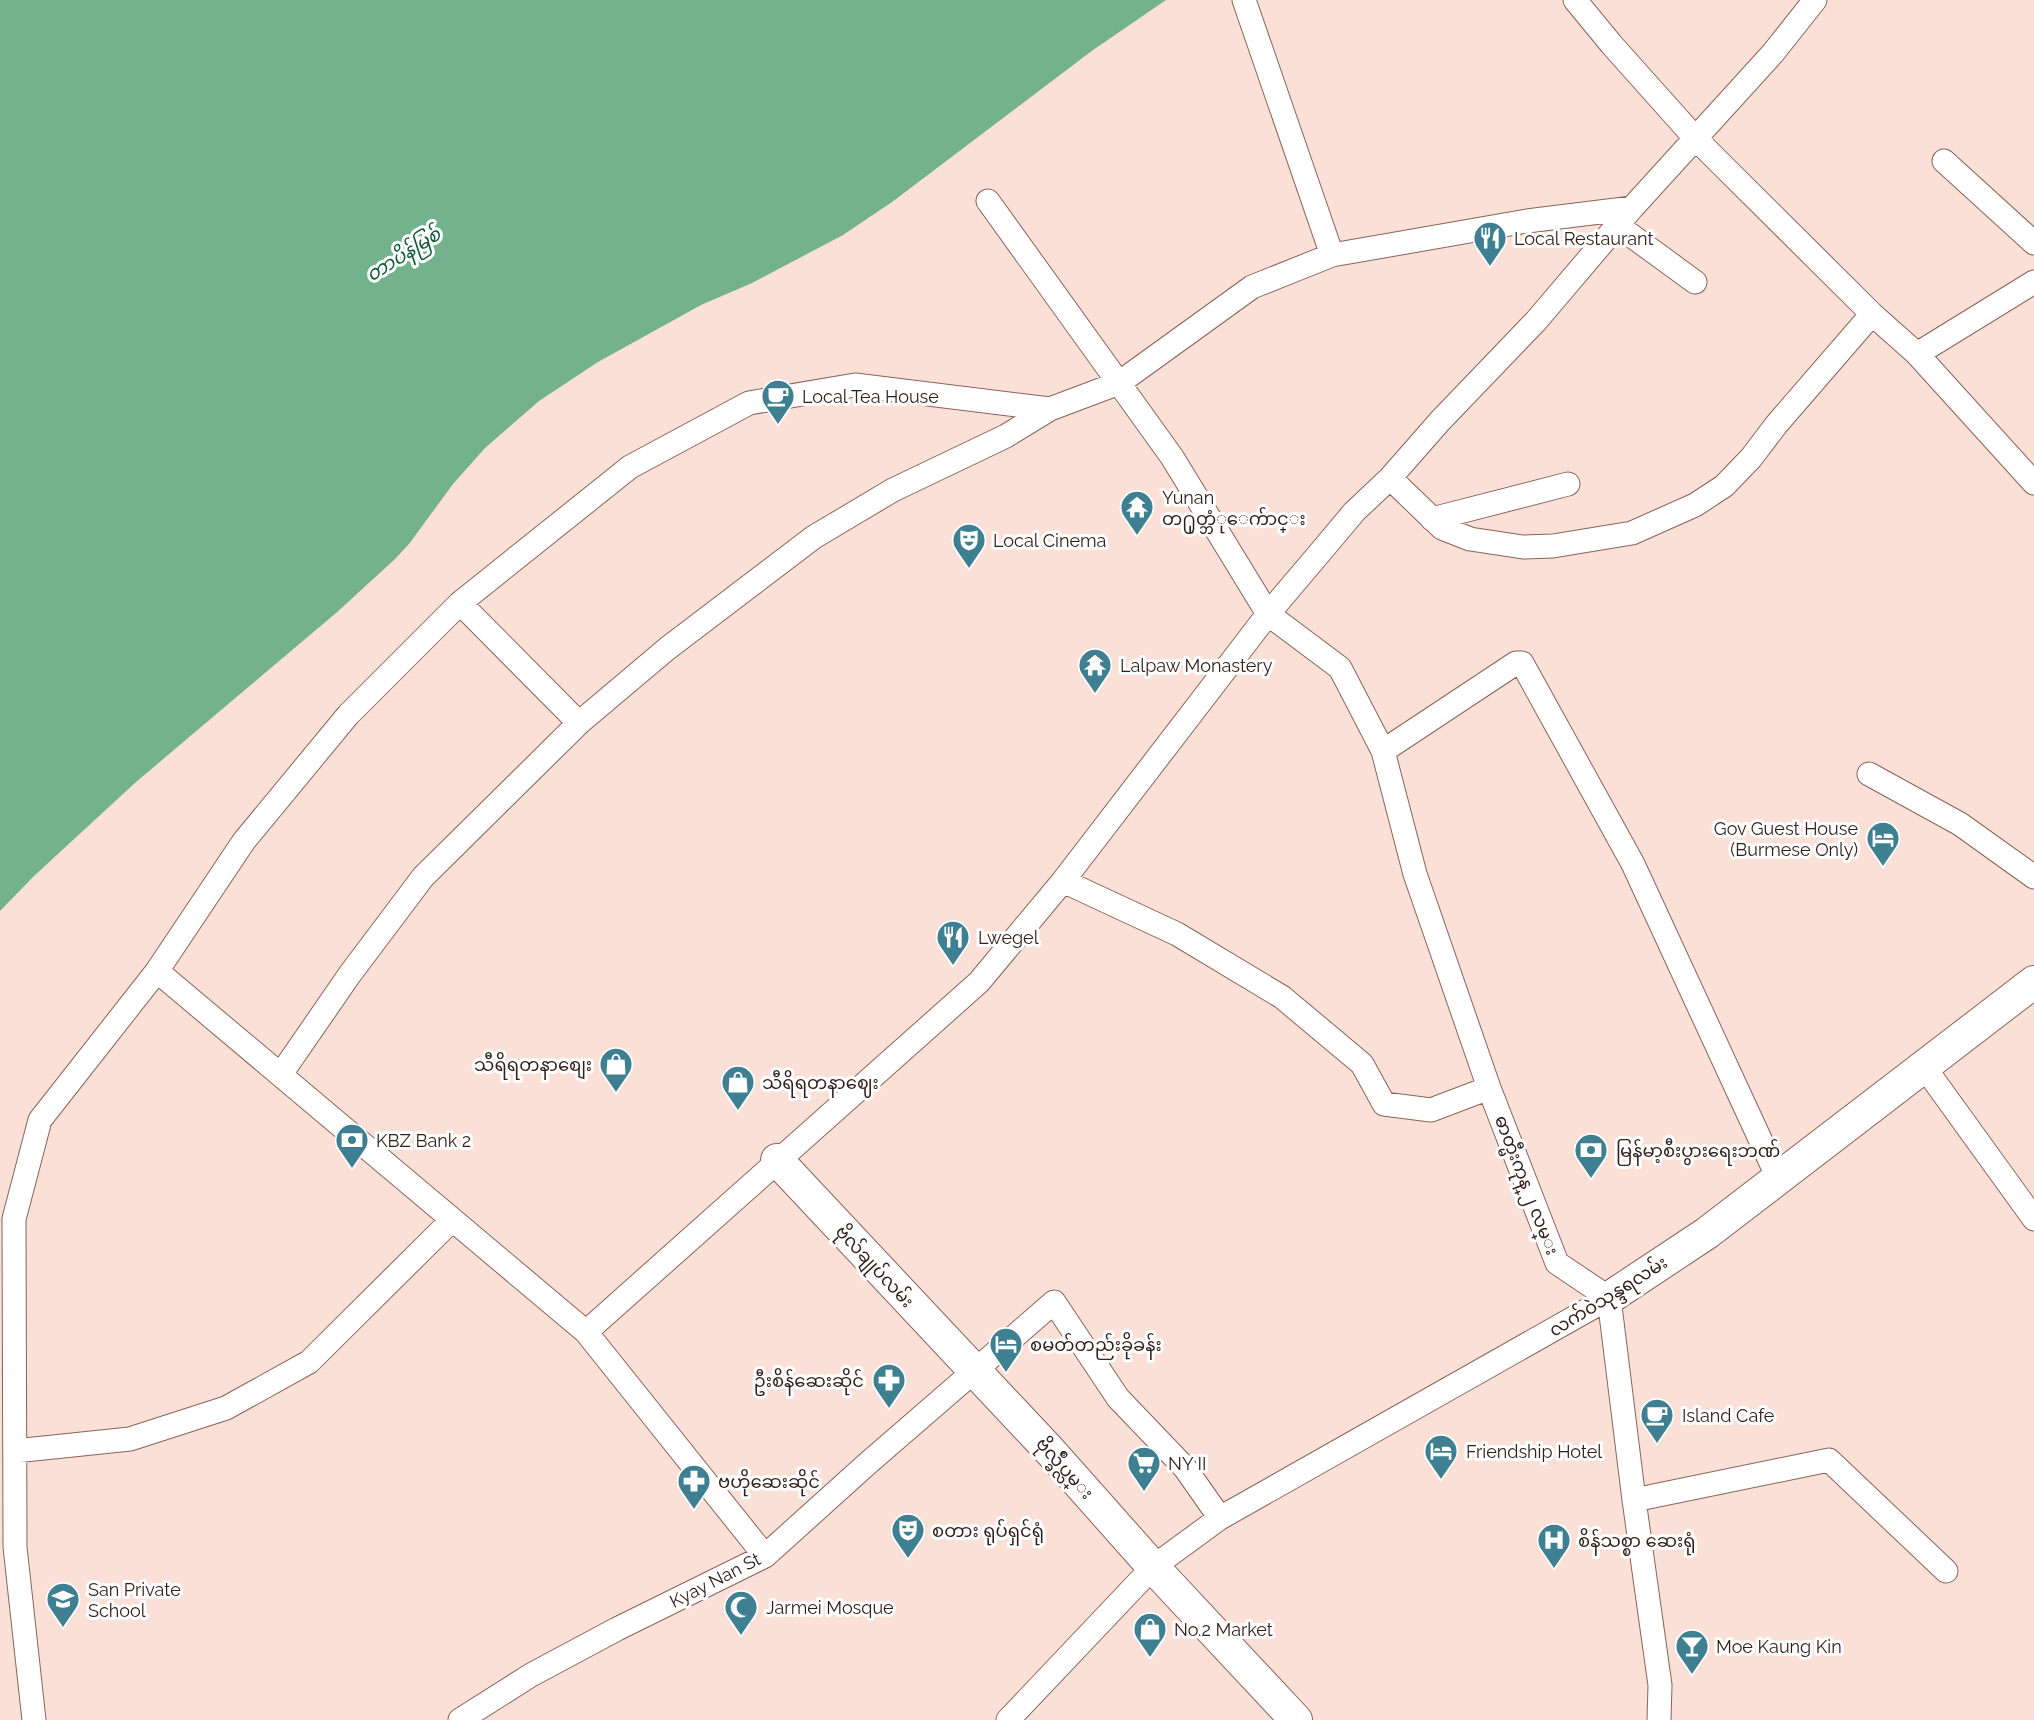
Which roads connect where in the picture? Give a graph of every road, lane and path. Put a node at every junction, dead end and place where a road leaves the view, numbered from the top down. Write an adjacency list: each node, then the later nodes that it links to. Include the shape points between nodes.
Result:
1 (1244, 0): 9 (street)
2 (1575, 0): 4 (street)
3 (1815, 0): 4 (street)
4 (1696, 139): 7 (street); 12 (street)
5 (1944, 161): 8 (street)
6 (988, 201): 14 (street)
7 (1625, 216): 9 (street, via 1527,221); 10 (street); 16 (street, via 1536,321)
8 (2034, 243)
9 (1332, 255): 14 (street, via 1252,287)
10 (1695, 282)
11 (2034, 282): 13 (street)
12 (1872, 314): 13 (street); 19 (street, via 1751,458 1724,486 1695,505 1632,533 1553,546 1523,547 1470,539)
13 (1917, 354): 18 (street)
14 (1119, 383): 15 (street); 21 (street, via 1172,457)
15 (1049, 410): 20 (street, via 855,385 749,402 630,467); 22 (street, via 814,537 668,648)
16 (1390, 478): 19 (street); 21 (street, via 1354,512)
17 (1568, 484): 19 (street)
18 (2034, 484)
19 (1432, 519)
20 (460, 603): 22 (street); 27 (street, via 348,715 253,830)
21 (1268, 614): 23 (street, ဓာတ္မီးကုန္ ၂ လမ္း, via 1340,668); 26 (street)
22 (579, 723): 30 (street, via 423,877)
23 (1383, 751): 31 (street, ဓာတ္မီးကုန္ ၂ လမ္း, via 1415,874); 33 (street, via 1522,663 1633,864)
24 (1869, 774): 25 (street, via 1960,824)
25 (2034, 877)
26 (1063, 881): 31 (street, via 1177,934 1282,997 1362,1063 1384,1104 1431,1110); 32 (street, via 979,982)
27 (158, 971): 30 (street); 34 (street, via 40,1120)
28 (2034, 982): 29 (street, လက်ဝဲသုန္ဒရလမ်း)
29 (1925, 1068): 33 (street, လက်ဝဲသုန္ဒရလမ်း); 35 (street)
30 (281, 1074): 36 (street)
31 (1489, 1088): 37 (street, ဓာတ္မီးကုန္ ၂ လမ္း, via 1557,1263)
32 (777, 1160): 38 (street); 39 (street, ဗိုလ်ချုပ်လမ်း)
33 (1777, 1178): 37 (street, လက်ဝဲသုန္ဒရလမ်း, via 1707,1233)
34 (10, 1193): 40 (street)
35 (2034, 1219)
36 (452, 1220): 38 (street); 40 (street, via 309,1362 226,1408 130,1439)
37 (1609, 1298): 41 (street); 42 (street, လက်ဝဲသုန္ဒရလမ်း)
38 (586, 1332): 43 (street)
39 (974, 1371): 42 (street, Kyay Nan St, via 1054,1302 1118,1398 1185,1468); 43 (street, Kyay Nan St); 44 (street, ဗိုလ္ခ်ဳပ္လမ္း)
40 (15, 1451): 46 (street, via 15,1547)
41 (1634, 1500): 45 (street, via 1829,1460); 50 (street, via 1660,1685)
42 (1220, 1518): 44 (street, လက်ဝဲသုန္ဒရလမ်း)
43 (765, 1556): 47 (street, Kyay Nan St, via 531,1675)
44 (1153, 1567): 48 (street, လက်ဝဲသုန္ဒရလမ်း); 49 (street)
45 (1946, 1572)
46 (34, 1720)
47 (460, 1720)
48 (1008, 1720)
49 (1296, 1720)
50 (1659, 1720)

